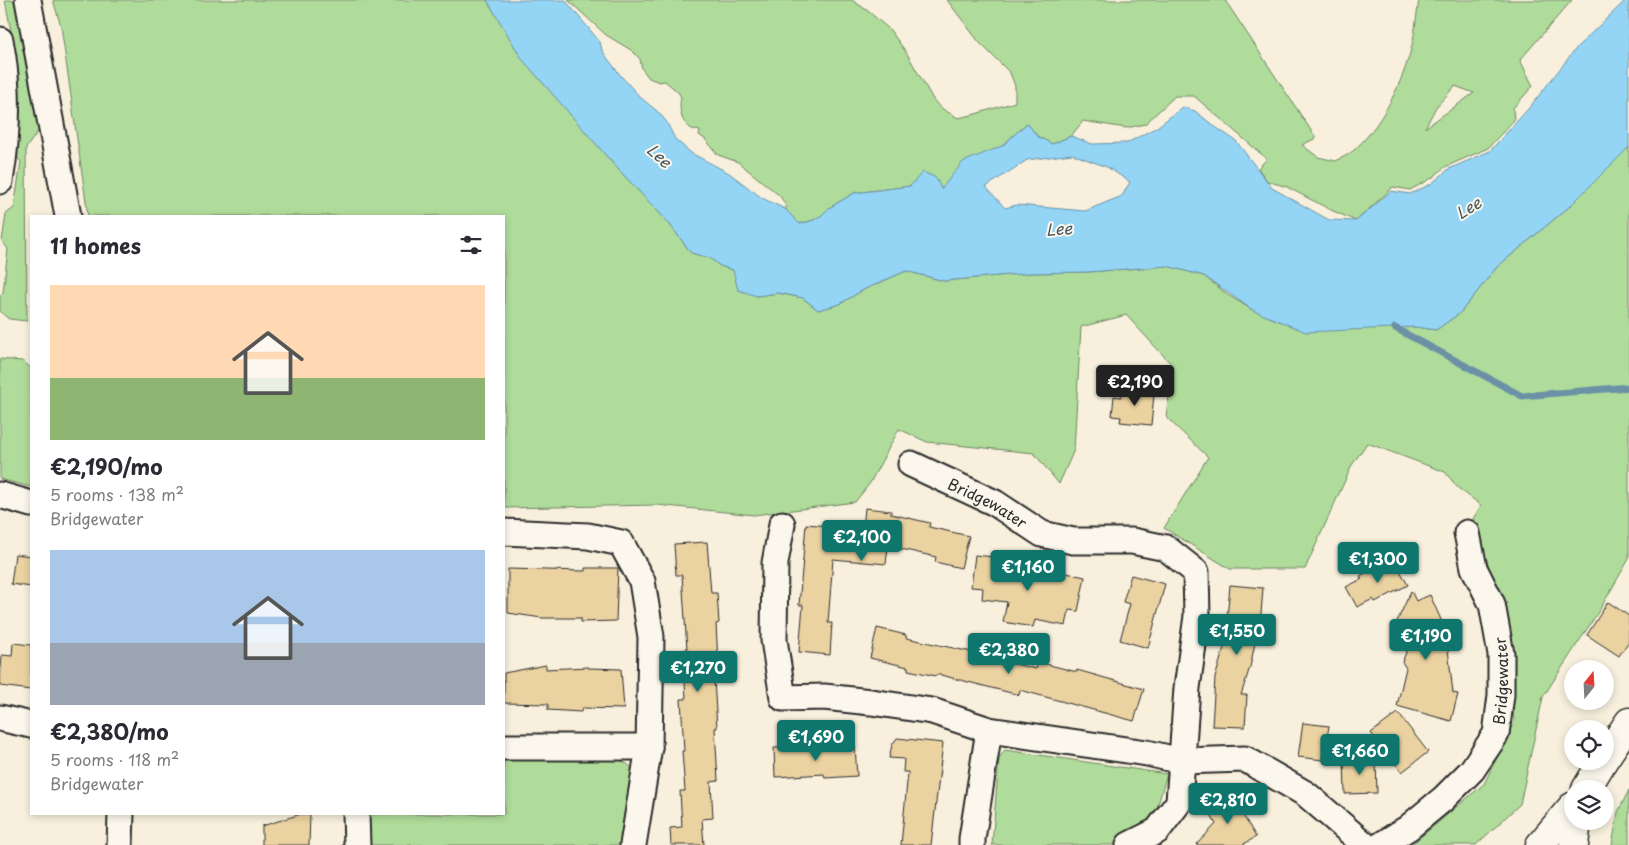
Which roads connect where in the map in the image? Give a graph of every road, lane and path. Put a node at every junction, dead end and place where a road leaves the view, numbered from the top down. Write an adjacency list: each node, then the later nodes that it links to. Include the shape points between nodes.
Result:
1 (28, 0): 4 (street)
2 (0, 40): 3 (street, via 6,122)
3 (0, 181)
4 (68, 215)
5 (911, 464): 18 (street, Bridgewater, via 995,503 1042,534 1073,541 1132,541 1166,548 1196,572 1197,616)
6 (0, 495): 7 (street)
7 (30, 504)
8 (782, 524): 14 (street, via 775,563 774,640 783,698 824,697 932,711)
9 (505, 532): 17 (street, via 588,536 621,543 642,581 651,637)
10 (1466, 533): 29 (street, Bridgewater, via 1474,568 1492,604 1501,654 1501,695 1496,734 1472,770 1443,799)
11 (0, 718): 13 (street)
12 (1629, 722): 15 (highway)
13 (30, 726)
14 (989, 730): 18 (street); 26 (street)
15 (1614, 745)
16 (505, 746): 17 (street)
17 (649, 748): 25 (street)
18 (1181, 761): 27 (street, Bridgewater, via 1179,802 1157,830); 28 (street, via 1244,759 1306,794)
19 (121, 815): 23 (street)
20 (356, 815): 24 (street)
21 (1564, 816): 30 (highway)
22 (1576, 830): 31 (highway)
23 (120, 845)
24 (357, 845)
25 (633, 845)
26 (972, 845)
27 (1129, 845)
28 (1365, 845)
29 (1381, 845)
30 (1540, 845)
31 (1574, 845)

